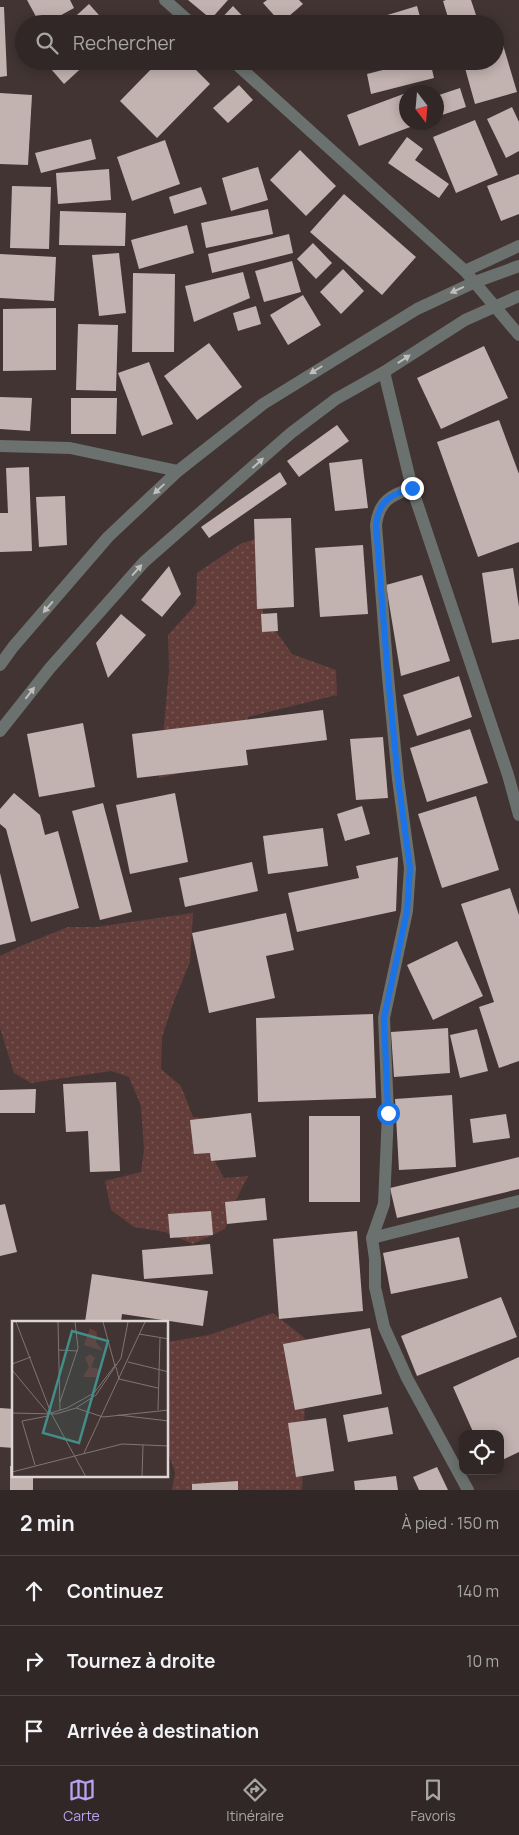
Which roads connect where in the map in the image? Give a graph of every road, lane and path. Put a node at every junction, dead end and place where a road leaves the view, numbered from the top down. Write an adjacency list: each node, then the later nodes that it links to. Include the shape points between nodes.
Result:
1 (165, 0): 2 (street)
2 (182, 15)
3 (243, 70): 6 (street)
4 (519, 246): 6 (street)
5 (519, 266): 7 (street)
6 (465, 270): 7 (street)
7 (475, 282): 9 (street); 13 (street, one-way to 13, via 417,308 263,404)
8 (519, 296): 9 (street)
9 (494, 305): 10 (street); 11 (street, one-way to 9)
10 (519, 335)
11 (384, 372): 14 (street); 16 (street, one-way to 11, via 50,668 144,562 291,433 336,399)
12 (0, 446): 13 (street, via 70,448)
13 (178, 471): 15 (street, one-way to 15, via 108,537)
14 (412, 488): 17 (street); 19 (street, via 392,494 378,514 376,525 390,696 410,868 407,911 384,1018 388,1113 384,1204)
15 (0, 665)
16 (0, 731)
17 (519, 815)
18 (519, 1201): 19 (street)
19 (372, 1238): 20 (street, via 375,1287 384,1326 407,1378)
20 (468, 1490)

